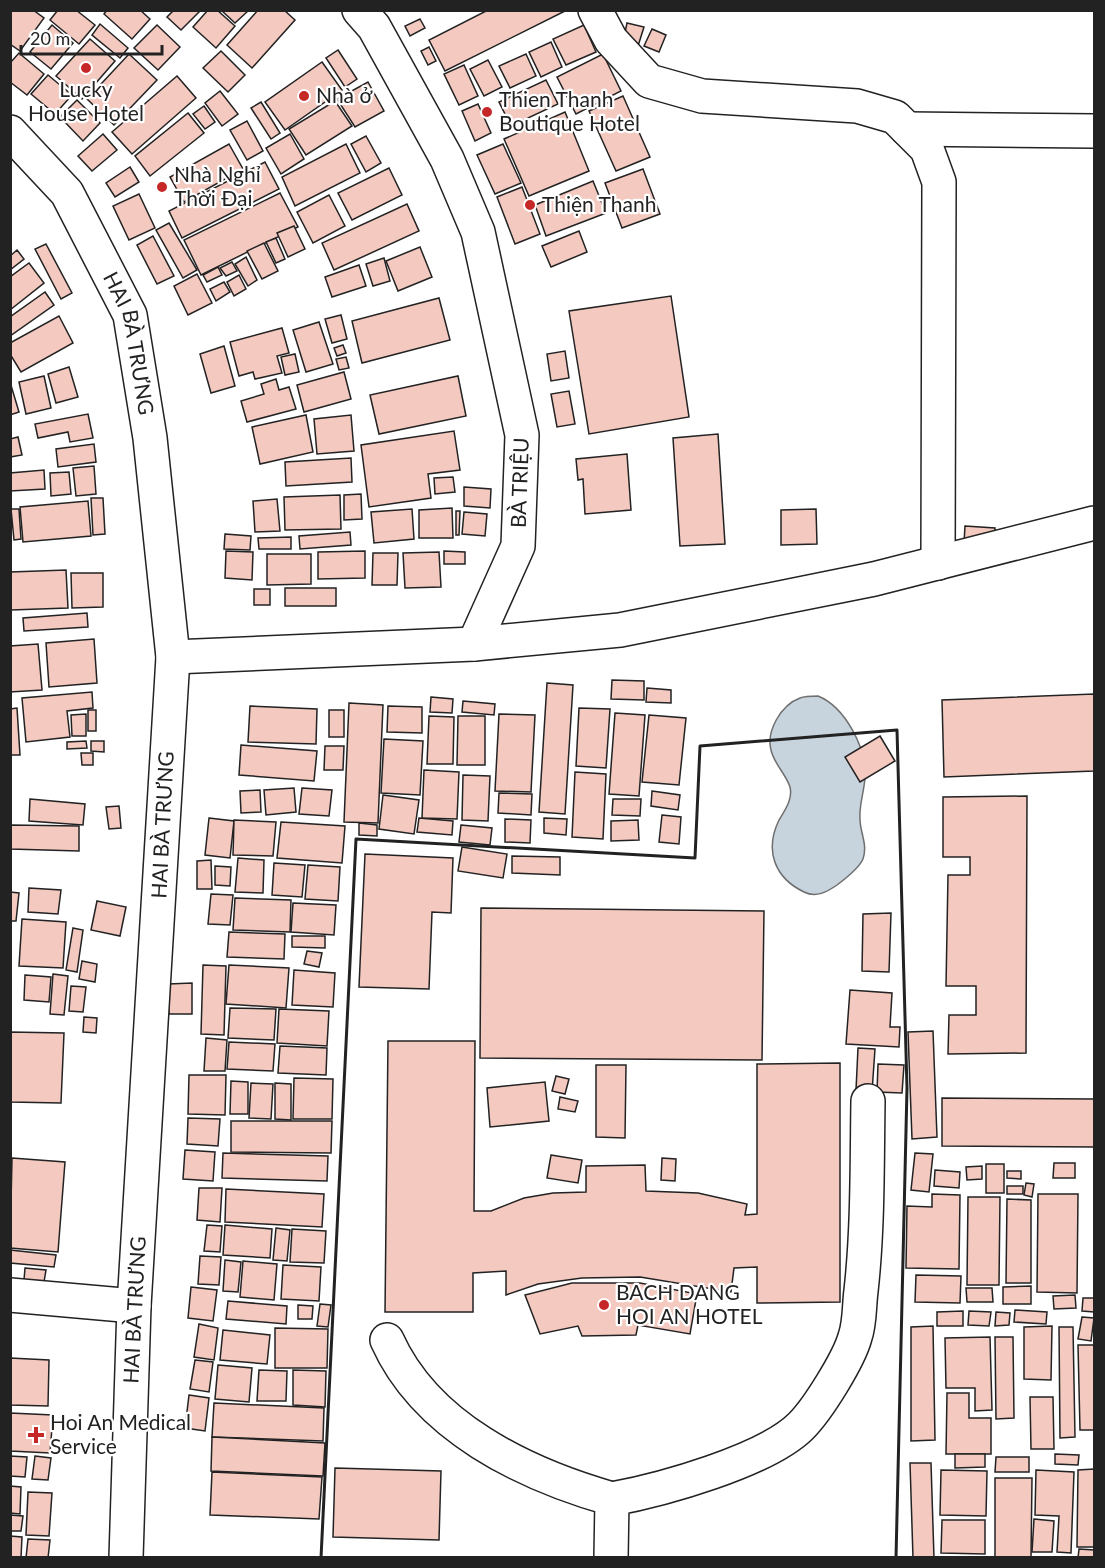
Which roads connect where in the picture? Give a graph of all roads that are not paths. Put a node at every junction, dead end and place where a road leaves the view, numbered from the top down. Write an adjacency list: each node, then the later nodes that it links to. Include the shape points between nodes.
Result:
1 (359, 10): 8 (street, BÀ TRIỆU, via 374,27 447,159 478,232 522,435 518,546)
2 (595, 10): 3 (street, via 611,40 649,81 702,96 857,106 895,117)
3 (907, 129): 4 (street); 7 (street, via 927,149 939,182)
4 (1095, 131)
5 (10, 132): 9 (street, HAI BÀ TRƯNG, via 67,193 130,315 150,438)
6 (1095, 523): 7 (street)
7 (938, 563): 8 (street, via 620,630)
8 (474, 644): 9 (street)
9 (173, 657): 12 (street, HAI BÀ TRƯNG)
10 (868, 1101): 14 (street, via 865,1251 855,1336 828,1390 801,1426 771,1446 708,1473 646,1493)
11 (10, 1295): 12 (street)
12 (134, 1306): 15 (street, HAI BÀ TRƯNG)
13 (387, 1340): 14 (street, via 399,1367 433,1406 473,1438 572,1487)
14 (612, 1499): 16 (street)
15 (126, 1557)
16 (611, 1557)

